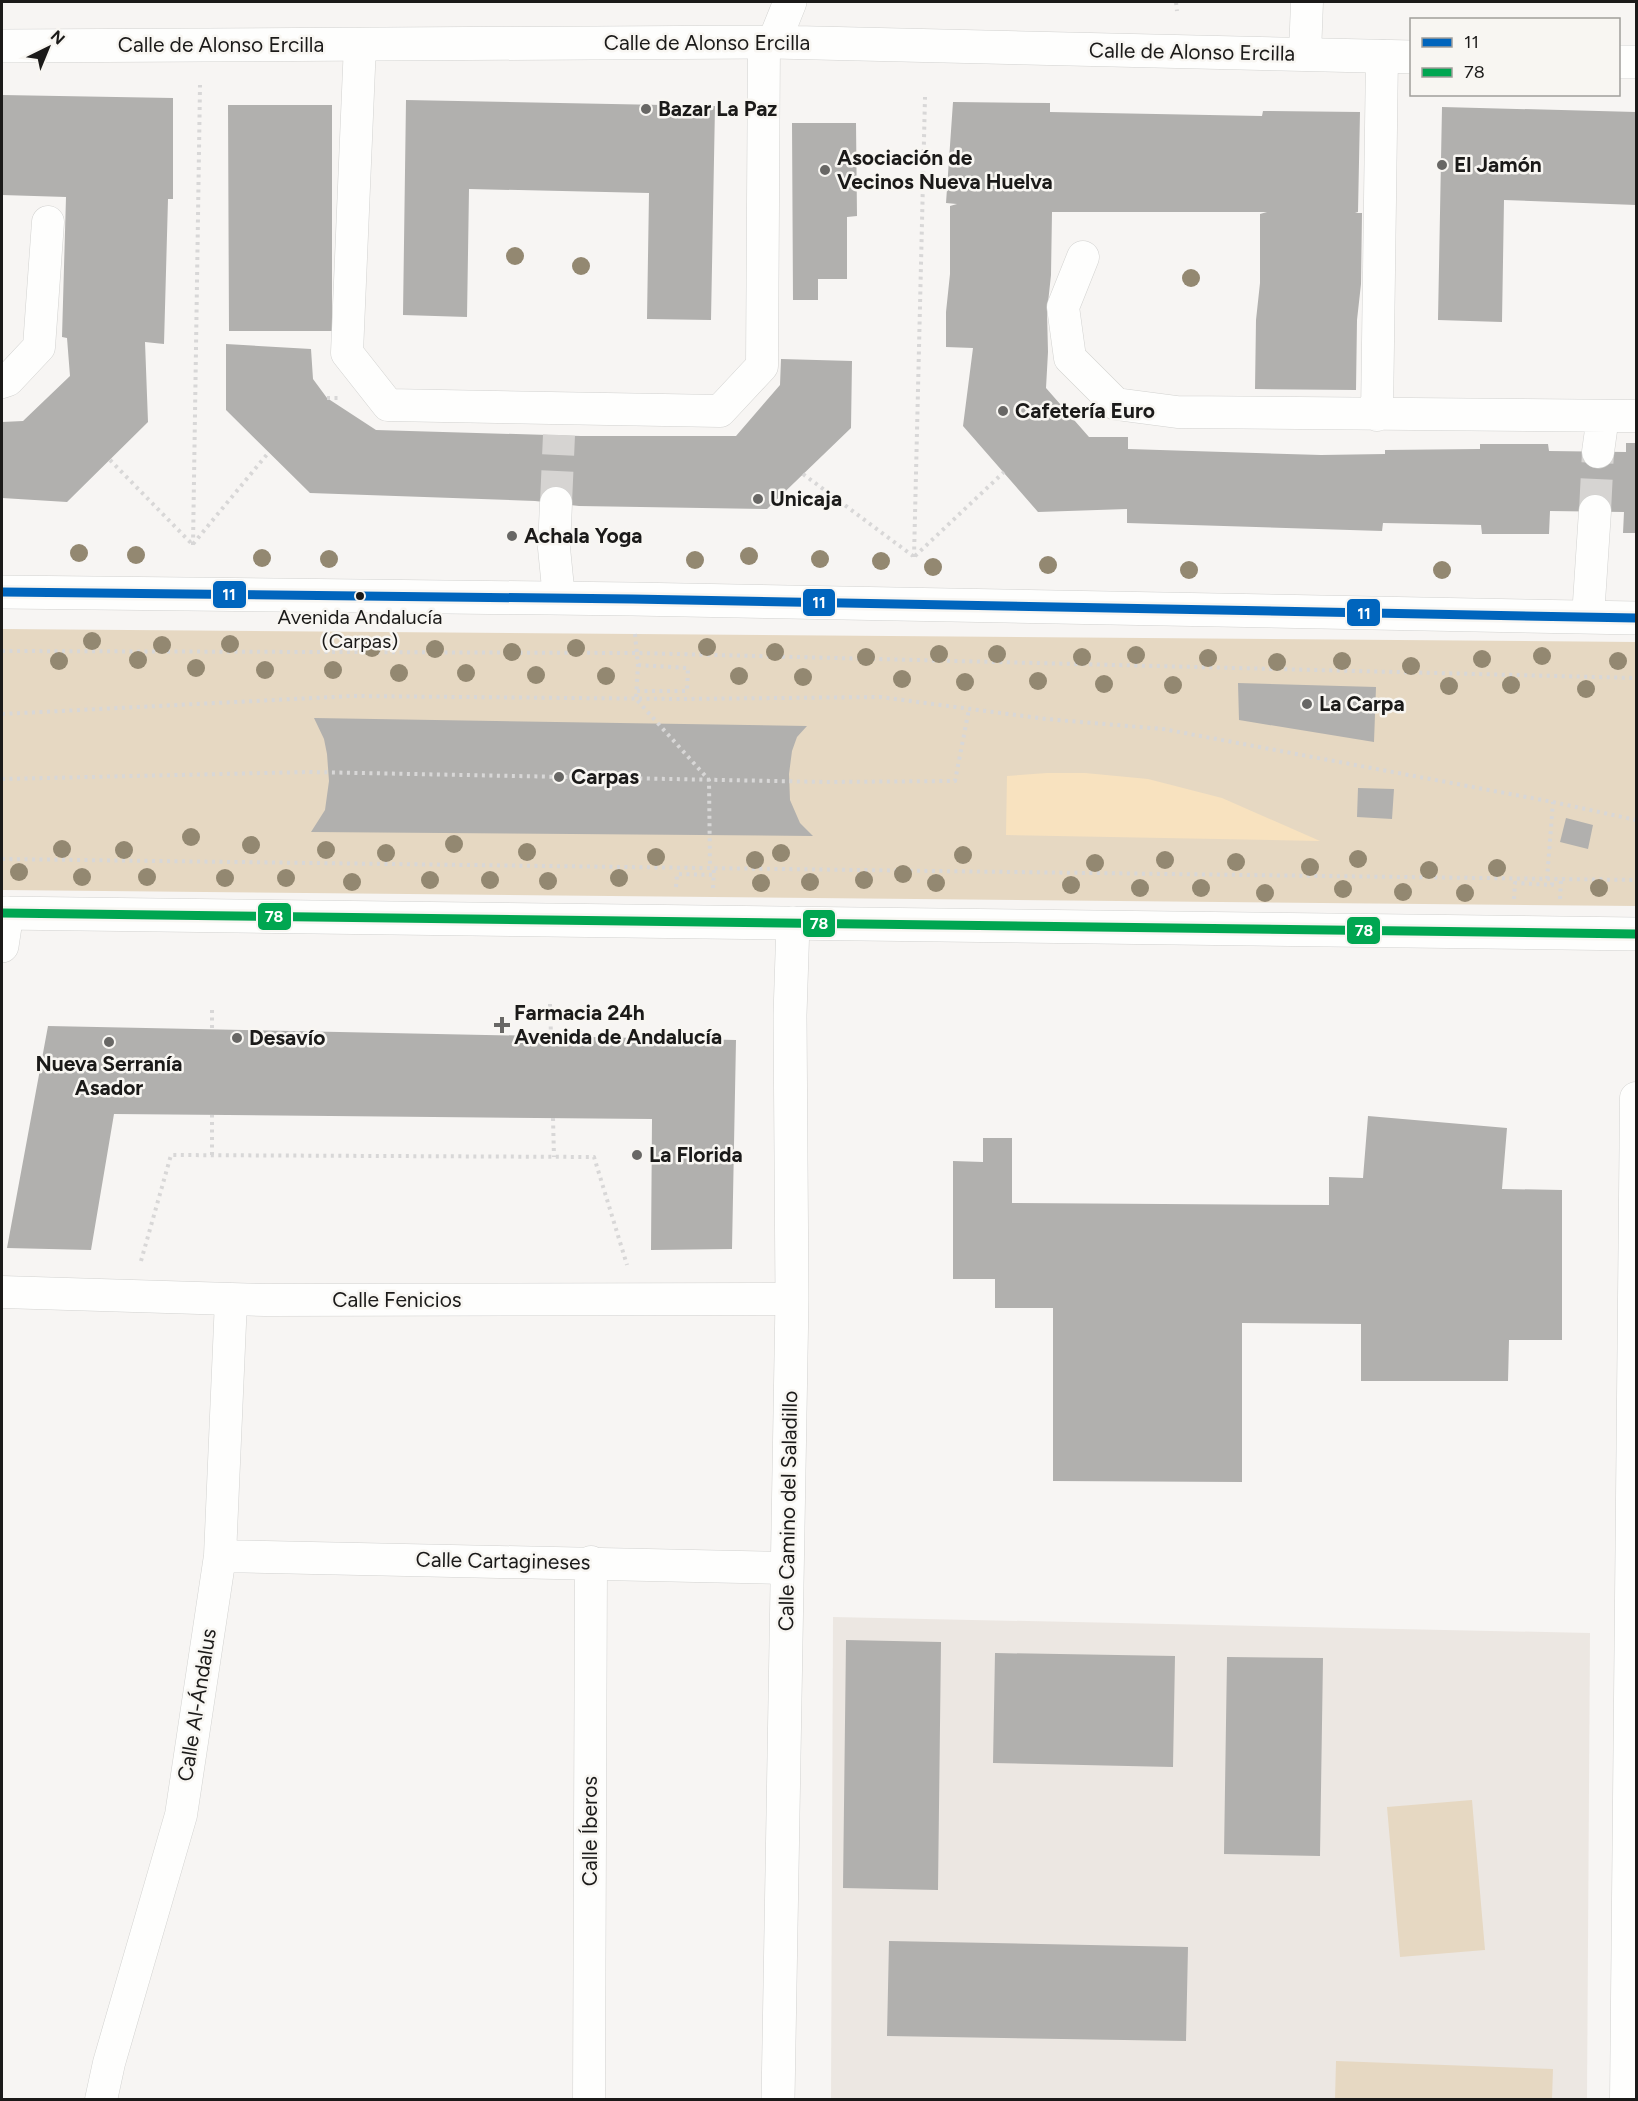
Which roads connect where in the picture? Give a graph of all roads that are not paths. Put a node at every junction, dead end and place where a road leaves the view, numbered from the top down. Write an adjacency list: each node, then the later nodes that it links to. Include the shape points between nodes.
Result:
1 (790, 2): 3 (main road)
2 (1307, 2): 6 (street)
3 (769, 42): 4 (main road, Calle de Alonso Ercilla); 4 (street, via 762,366 720,411 561,422 388,405 347,353); 6 (main road, Calle de Alonso Ercilla)
4 (360, 44): 5 (main road, Calle de Alonso Ercilla)
5 (2, 46)
6 (1305, 54): 7 (main road, Calle de Alonso Ercilla)
7 (1397, 57): 13 (street)
8 (1620, 62): 9 (main road)
9 (1636, 62)
10 (48, 222): 12 (street, via 39,347)
11 (1083, 257): 13 (street, via 1063,307 1070,358 1116,404 1177,412)
12 (2, 382)
13 (1377, 415): 14 (street)
14 (1603, 416): 15 (street); 16 (street)
15 (1636, 416)
16 (1598, 452)
17 (556, 502): 20 (street, via 554,548)
18 (1594, 511): 21 (street)
19 (2, 592): 20 (main road)
20 (559, 598): 21 (main road)
21 (1588, 617): 22 (main road)
22 (1636, 618)
23 (4, 914): 24 (main road); 26 (main road)
24 (793, 923): 25 (main road); 29 (main road, Calle Camino del Saladillo)
25 (1636, 933)
26 (2, 946)
27 (1636, 1098): 31 (street)
28 (2, 1292): 30 (street, Calle Fenicios)
29 (792, 1299): 30 (street, Calle Fenicios); 34 (main road, Calle Camino del Saladillo)
30 (231, 1300): 32 (street, Calle Al-Ándalus)
31 (1634, 1450): 38 (street)
32 (220, 1556): 33 (street, Calle Cartagineses); 35 (street, Calle Al-Ándalus, via 181,1815)
33 (591, 1562): 34 (street, Calle Cartagineses); 36 (street, Calle Íberos)
34 (787, 1568): 37 (main road, Calle Camino del Saladillo)
35 (101, 2100)
36 (589, 2100)
37 (778, 2100)
38 (1626, 2100)

